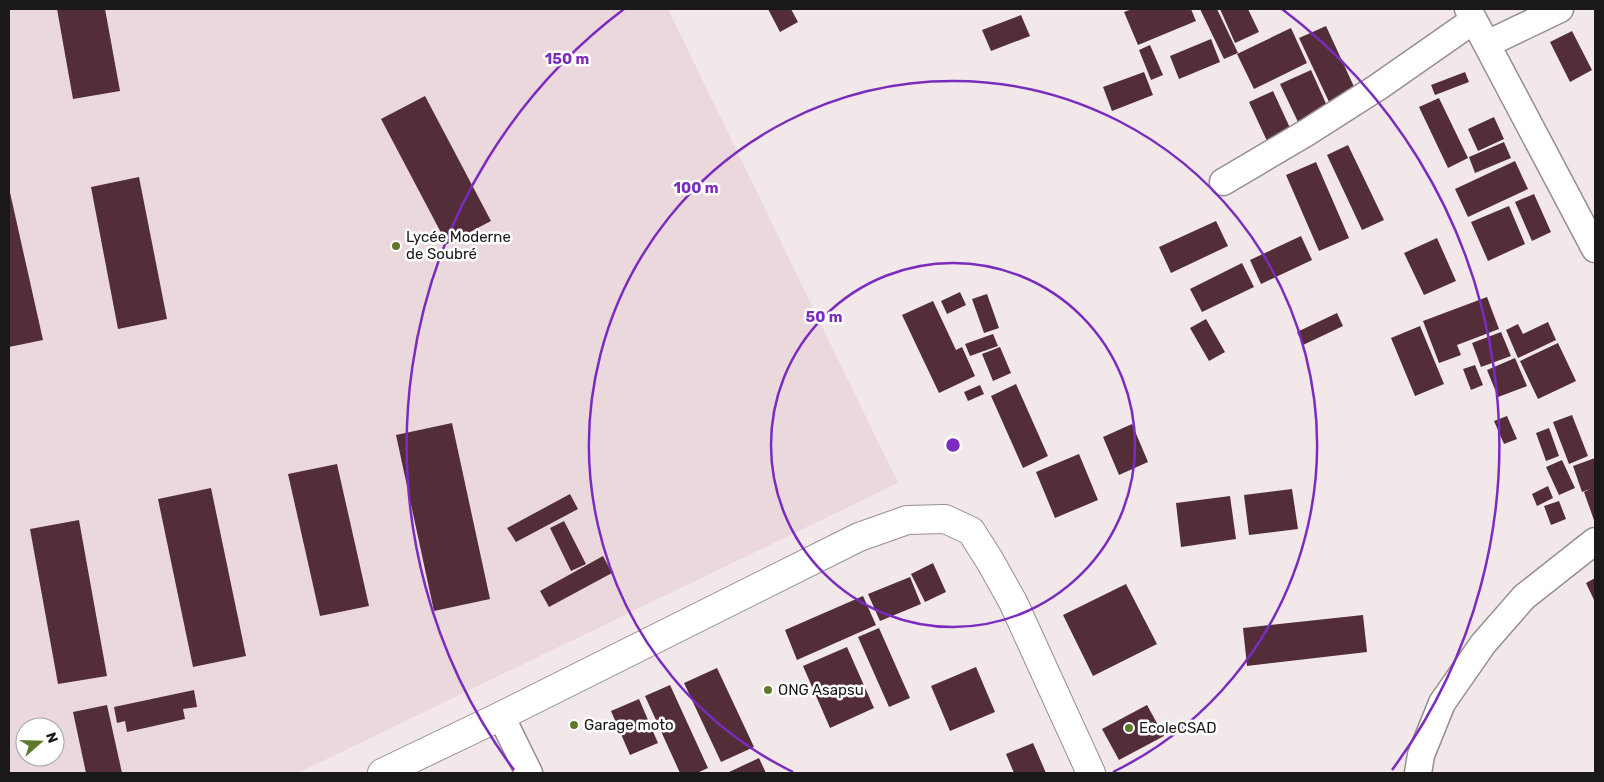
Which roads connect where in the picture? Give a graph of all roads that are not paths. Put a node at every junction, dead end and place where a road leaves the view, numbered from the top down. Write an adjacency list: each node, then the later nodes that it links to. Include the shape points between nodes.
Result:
1 (1560, 9): 3 (street)
2 (1471, 14): 3 (street); 4 (street, via 1378,87)
3 (1487, 44): 5 (street)
4 (1223, 182)
5 (1595, 249)
6 (1595, 540): 11 (street, via 1524,597 1483,644 1442,703 1421,755)
7 (501, 716): 8 (street); 9 (street); 10 (street, via 859,537 907,520 945,519 971,531 990,561 1013,602)
8 (382, 773)
9 (529, 773)
10 (1091, 773)
11 (1418, 773)

